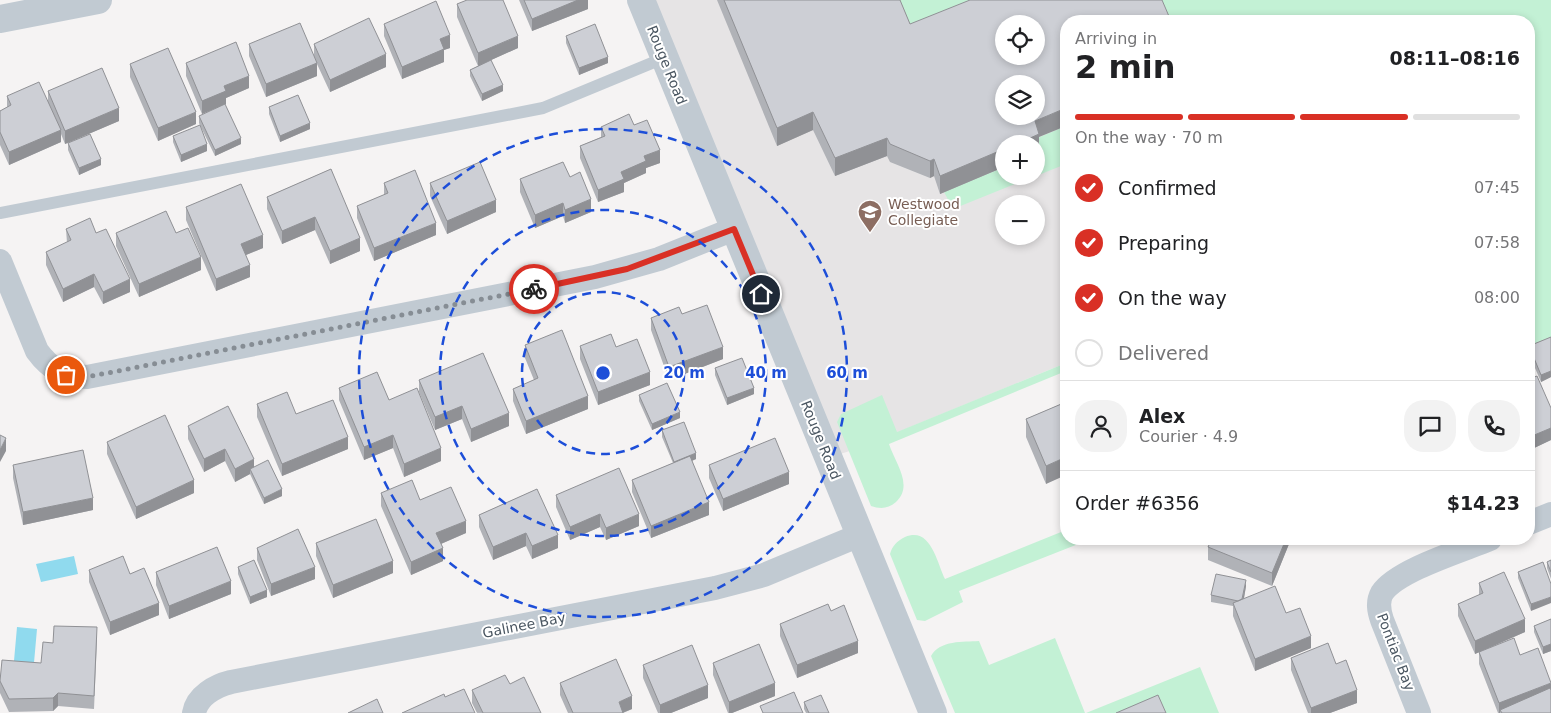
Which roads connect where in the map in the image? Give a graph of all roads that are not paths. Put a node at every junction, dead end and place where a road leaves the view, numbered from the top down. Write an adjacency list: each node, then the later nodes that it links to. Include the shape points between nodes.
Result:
1 (98, 0): 3 (street)
2 (641, 0): 4 (street, Rouge Road)
3 (0, 19)
4 (664, 58): 5 (lane, via 543,108); 6 (street, Rouge Road)
5 (0, 213)
6 (734, 229): 7 (street, via 659,259 595,277 87,377 57,371 37,351); 10 (street, Rouge Road)
7 (0, 261)
8 (1551, 514): 9 (street)
9 (1535, 521)
10 (860, 535): 12 (street, Galinee Bay, via 764,574 723,586 231,682 209,691 195,707); 13 (street, Rouge Road)
11 (1476, 545): 14 (street, Pontiac Bay, via 1406,574 1391,583 1382,594 1379,606 1382,620)
12 (194, 713)
13 (933, 713)
14 (1419, 713)

